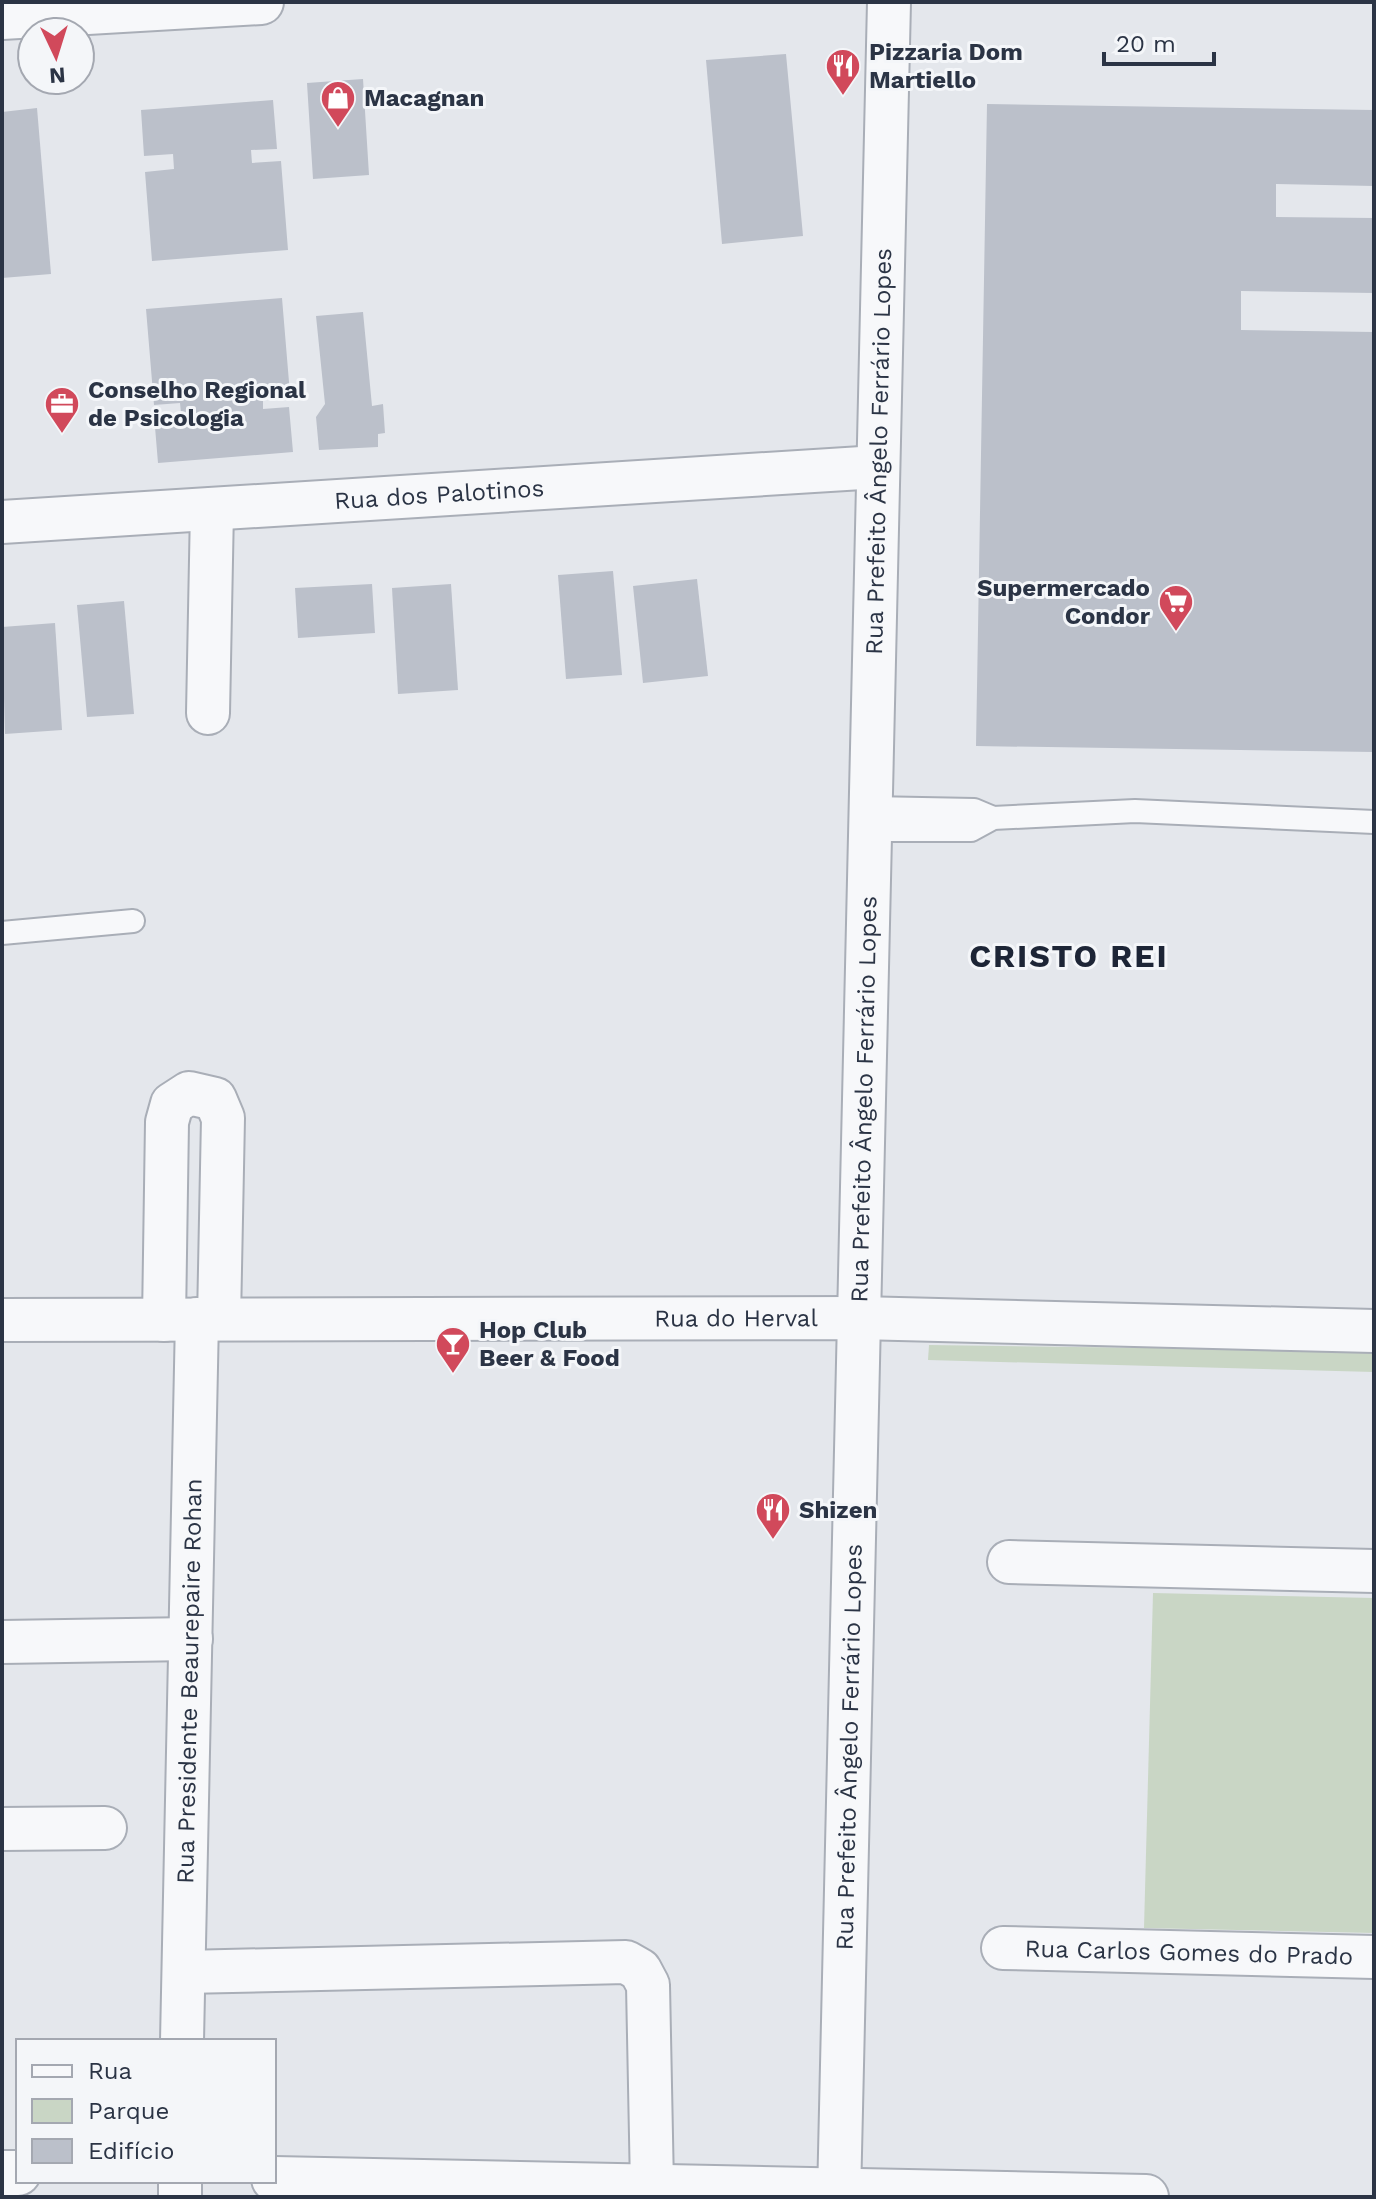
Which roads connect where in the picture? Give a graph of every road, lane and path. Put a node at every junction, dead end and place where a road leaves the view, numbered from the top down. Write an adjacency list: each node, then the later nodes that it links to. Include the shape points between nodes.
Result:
1 (261, 2): 3 (street)
2 (889, 2): 4 (street, Rua Prefeito Ângelo Ferrário Lopes)
3 (2, 17)
4 (878, 467): 5 (street, Rua dos Palotinos); 8 (street, Rua Prefeito Ângelo Ferrário Lopes)
5 (212, 509): 6 (street, Rua dos Palotinos); 7 (street)
6 (2, 522)
7 (208, 713)
8 (870, 819): 9 (lane, via 974,810 993,818 1135,811); 12 (street, Rua Prefeito Ângelo Ferrário Lopes)
9 (1374, 822)
10 (133, 921): 11 (lane)
11 (2, 933)
12 (859, 1318): 13 (street, Rua do Herval); 15 (street, Rua do Herval); 28 (street, Rua Prefeito Ângelo Ferrário Lopes)
13 (193, 1319): 14 (street, Rua do Herval); 18 (street, Rua Presidente Beaurepaire Rohan)
14 (2, 1320)
15 (1374, 1331)
16 (1009, 1562): 17 (street)
17 (1374, 1571)
18 (191, 1639): 19 (street); 24 (street, Rua Presidente Beaurepaire Rohan)
19 (2, 1642)
20 (105, 1828): 21 (street)
21 (2, 1829)
22 (1003, 1948): 23 (street, Rua Carlos Gomes do Prado)
23 (1374, 1957)
24 (184, 1972): 25 (street, Rua Presidente Beaurepaire Rohan); 27 (street, via 626,1962 640,1970 648,1985)
25 (182, 2039)
26 (276, 2179): 27 (street)
27 (652, 2186): 28 (street)
28 (840, 2194): 29 (street)
29 (1146, 2197)

